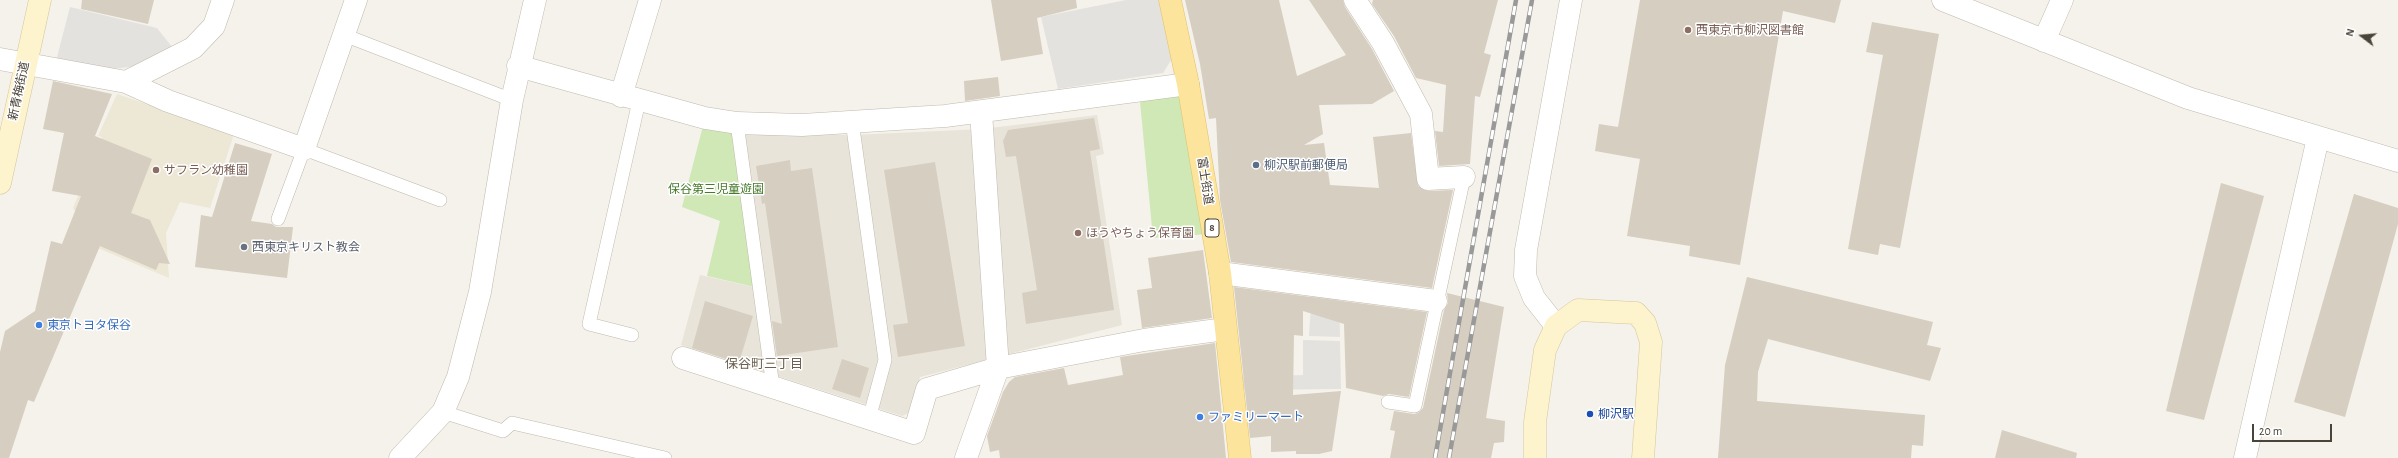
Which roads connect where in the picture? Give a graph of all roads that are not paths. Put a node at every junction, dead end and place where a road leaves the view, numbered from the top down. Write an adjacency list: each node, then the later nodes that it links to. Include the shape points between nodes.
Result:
1 (40, 0): 14 (street, 新青梅街道)
2 (223, 0): 16 (street, via 214,26 193,48)
3 (356, 0): 11 (street)
4 (535, 0): 15 (street)
5 (650, 0): 18 (street)
6 (1170, 0): 17 (main road, 富士街道 / 8)
7 (1355, 0): 26 (street, via 1383,43 1421,114 1428,179)
8 (1571, 0): 32 (street, via 1526,250 1525,276 1534,298)
9 (2062, 0): 12 (street)
10 (1947, 1): 12 (street)
11 (344, 35): 19 (lane); 24 (street)
12 (2044, 40): 23 (street, via 2188,98)
13 (0, 59): 14 (street)
14 (25, 63): 16 (street); 27 (street, 新青梅街道)
15 (518, 66): 18 (street); 19 (street)
16 (126, 82): 24 (street, via 168,101)
17 (1188, 84): 20 (street); 30 (main road, 富士街道 / 8)
18 (630, 98): 22 (street, via 704,118); 34 (lane, via 589,324)
19 (512, 100): 39 (street, via 480,292 458,377)
20 (981, 112): 21 (street); 36 (street)
21 (852, 121): 22 (street, via 802,125); 40 (lane, via 885,360)
22 (737, 123): 37 (lane)
23 (2318, 138): 25 (street); 47 (street)
24 (304, 149): 28 (lane); 29 (lane)
25 (2398, 161)
26 (1464, 177): 31 (lane)
27 (0, 183)
28 (440, 200)
29 (278, 219)
30 (1220, 273): 31 (street); 33 (main road, 富士街道 / 8)
31 (1436, 301): 38 (lane, via 1415,406)
32 (1556, 326): 45 (street, via 1545,350 1535,422); 46 (street, via 1578,310 1636,313 1644,323 1651,342)
33 (1226, 329): 36 (street, via 1144,340); 44 (main road, 富士街道 / 8)
34 (632, 335)
35 (683, 358): 37 (street)
36 (998, 368): 40 (street, via 927,389 914,433); 43 (street)
37 (773, 387): 40 (street)
38 (1388, 402)
39 (443, 412): 41 (street); 42 (lane, via 502,431 512,423)
40 (869, 419)
41 (400, 458)
42 (665, 458)
43 (966, 458)
44 (1240, 458)
45 (1536, 458)
46 (1642, 458)
47 (2244, 458)

